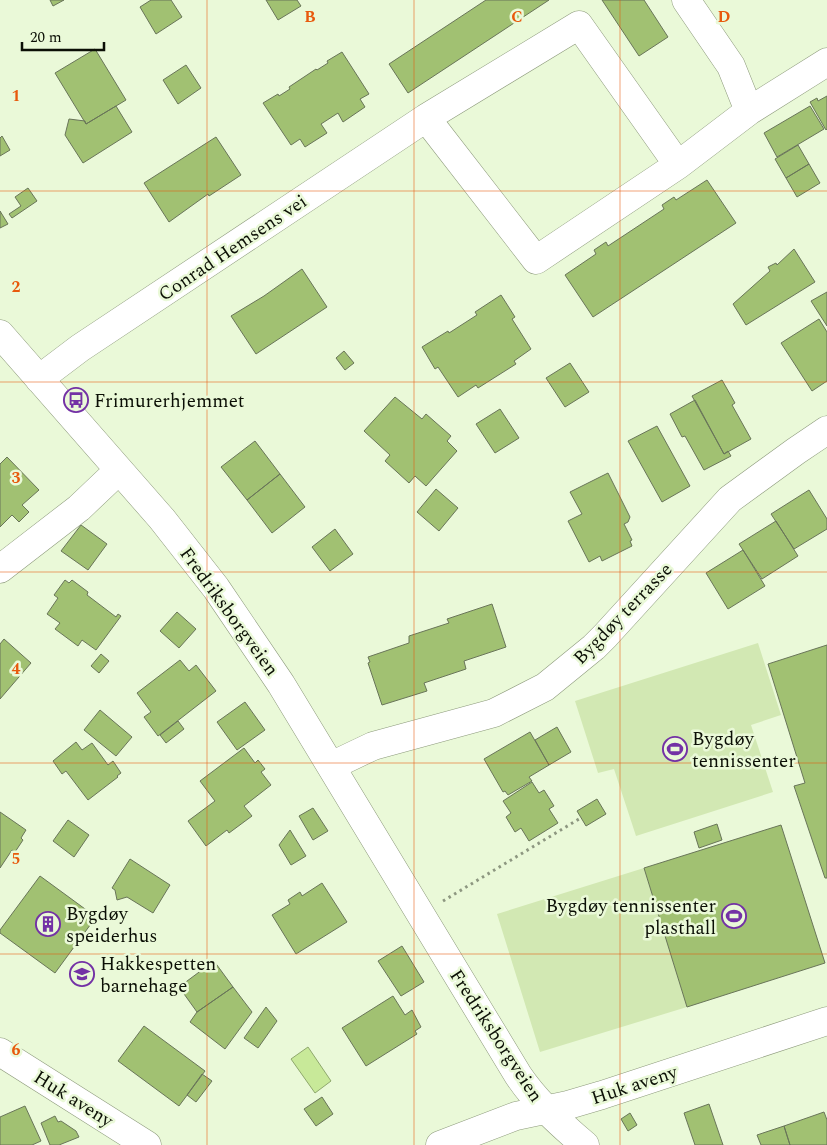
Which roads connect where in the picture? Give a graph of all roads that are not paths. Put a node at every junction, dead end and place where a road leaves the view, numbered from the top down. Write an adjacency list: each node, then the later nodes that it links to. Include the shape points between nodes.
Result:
1 (686, 0): 3 (street, via 732,66)
2 (827, 62): 3 (street)
3 (749, 111): 5 (street)
4 (426, 118): 5 (street, via 536,260); 5 (street, Conrad Hemsens vei, via 579,24); 7 (street, Conrad Hemsens vei, via 80,348)
5 (678, 164)
6 (0, 334): 7 (street, Fredriksborgveien)
7 (39, 379): 9 (street, Fredriksborgveien)
8 (827, 430): 11 (street, Bygdøy terrasse, via 730,499 594,647 545,686 494,713 373,746)
9 (119, 470): 10 (street, via 79,508); 11 (street, Fredriksborgveien, via 216,588 268,663)
10 (0, 569)
11 (331, 766): 14 (street, Fredriksborgveien, via 518,1075)
12 (827, 1021): 14 (street, Huk aveny)
13 (0, 1052): 15 (street, Huk aveny)
14 (547, 1110): 16 (street, Huk aveny, via 508,1119); 17 (street, Fredriksborgveien)
15 (148, 1145)
16 (440, 1145)
17 (584, 1145)

